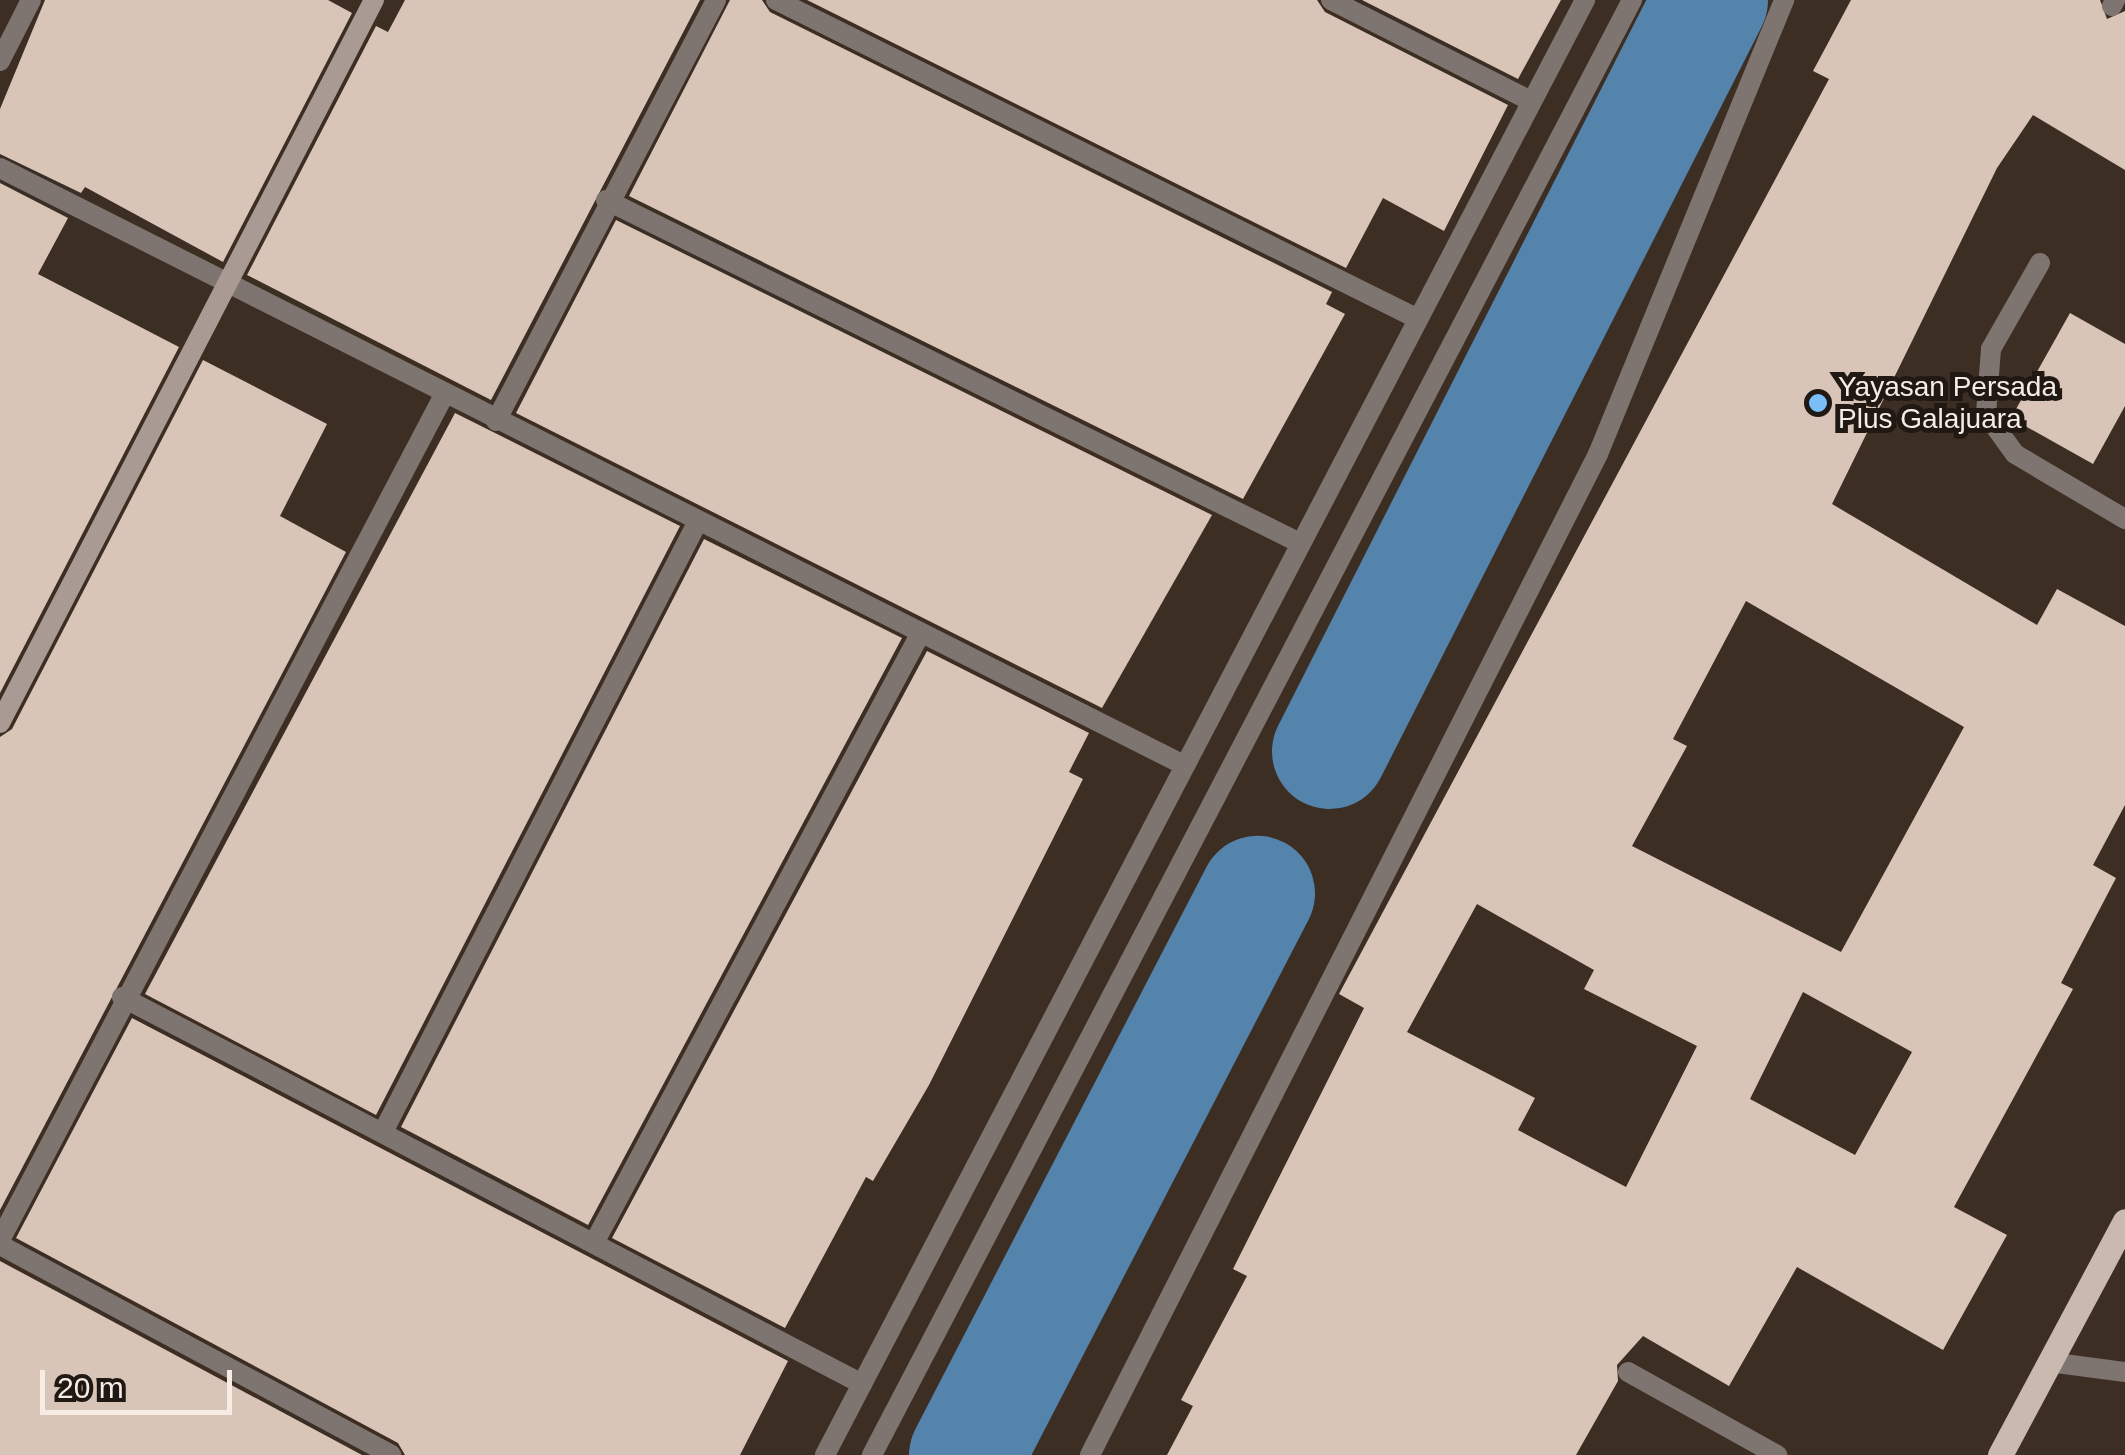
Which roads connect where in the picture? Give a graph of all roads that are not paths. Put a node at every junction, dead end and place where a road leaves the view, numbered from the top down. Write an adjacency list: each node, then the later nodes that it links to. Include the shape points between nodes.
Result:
1 (32, 0): 9 (street)
2 (374, 0): 14 (street)
3 (716, 0): 12 (street)
4 (776, 0): 15 (street)
5 (1332, 0): 10 (street)
6 (1585, 0): 10 (street)
7 (1632, 0): 35 (street)
8 (1784, 0): 36 (street, via 1598,454)
9 (0, 60)
10 (1531, 101): 15 (street)
11 (0, 168): 14 (street)
12 (606, 200): 17 (street); 20 (street)
13 (2040, 262): 18 (street, via 1991,350 1986,414 2015,454)
14 (222, 282): 16 (street); 22 (street)
15 (1418, 319): 20 (street)
16 (444, 395): 17 (street); 24 (street)
17 (496, 421): 19 (street)
18 (2125, 519)
19 (697, 523): 21 (street); 25 (street)
20 (1296, 541): 23 (street)
21 (919, 636): 23 (street); 28 (street)
22 (0, 723)
23 (1182, 764): 32 (street)
24 (122, 997): 25 (street); 27 (street)
25 (383, 1132): 28 (street)
26 (2125, 1221): 29 (main road)
27 (0, 1242): 33 (street)
28 (594, 1243): 32 (street)
29 (2050, 1362): 31 (street); 38 (main road)
30 (1628, 1372): 37 (street)
31 (2125, 1372)
32 (862, 1384): 34 (street)
33 (390, 1455)
34 (825, 1455)
35 (872, 1455)
36 (1090, 1455)
37 (1777, 1455)
38 (2000, 1455)

